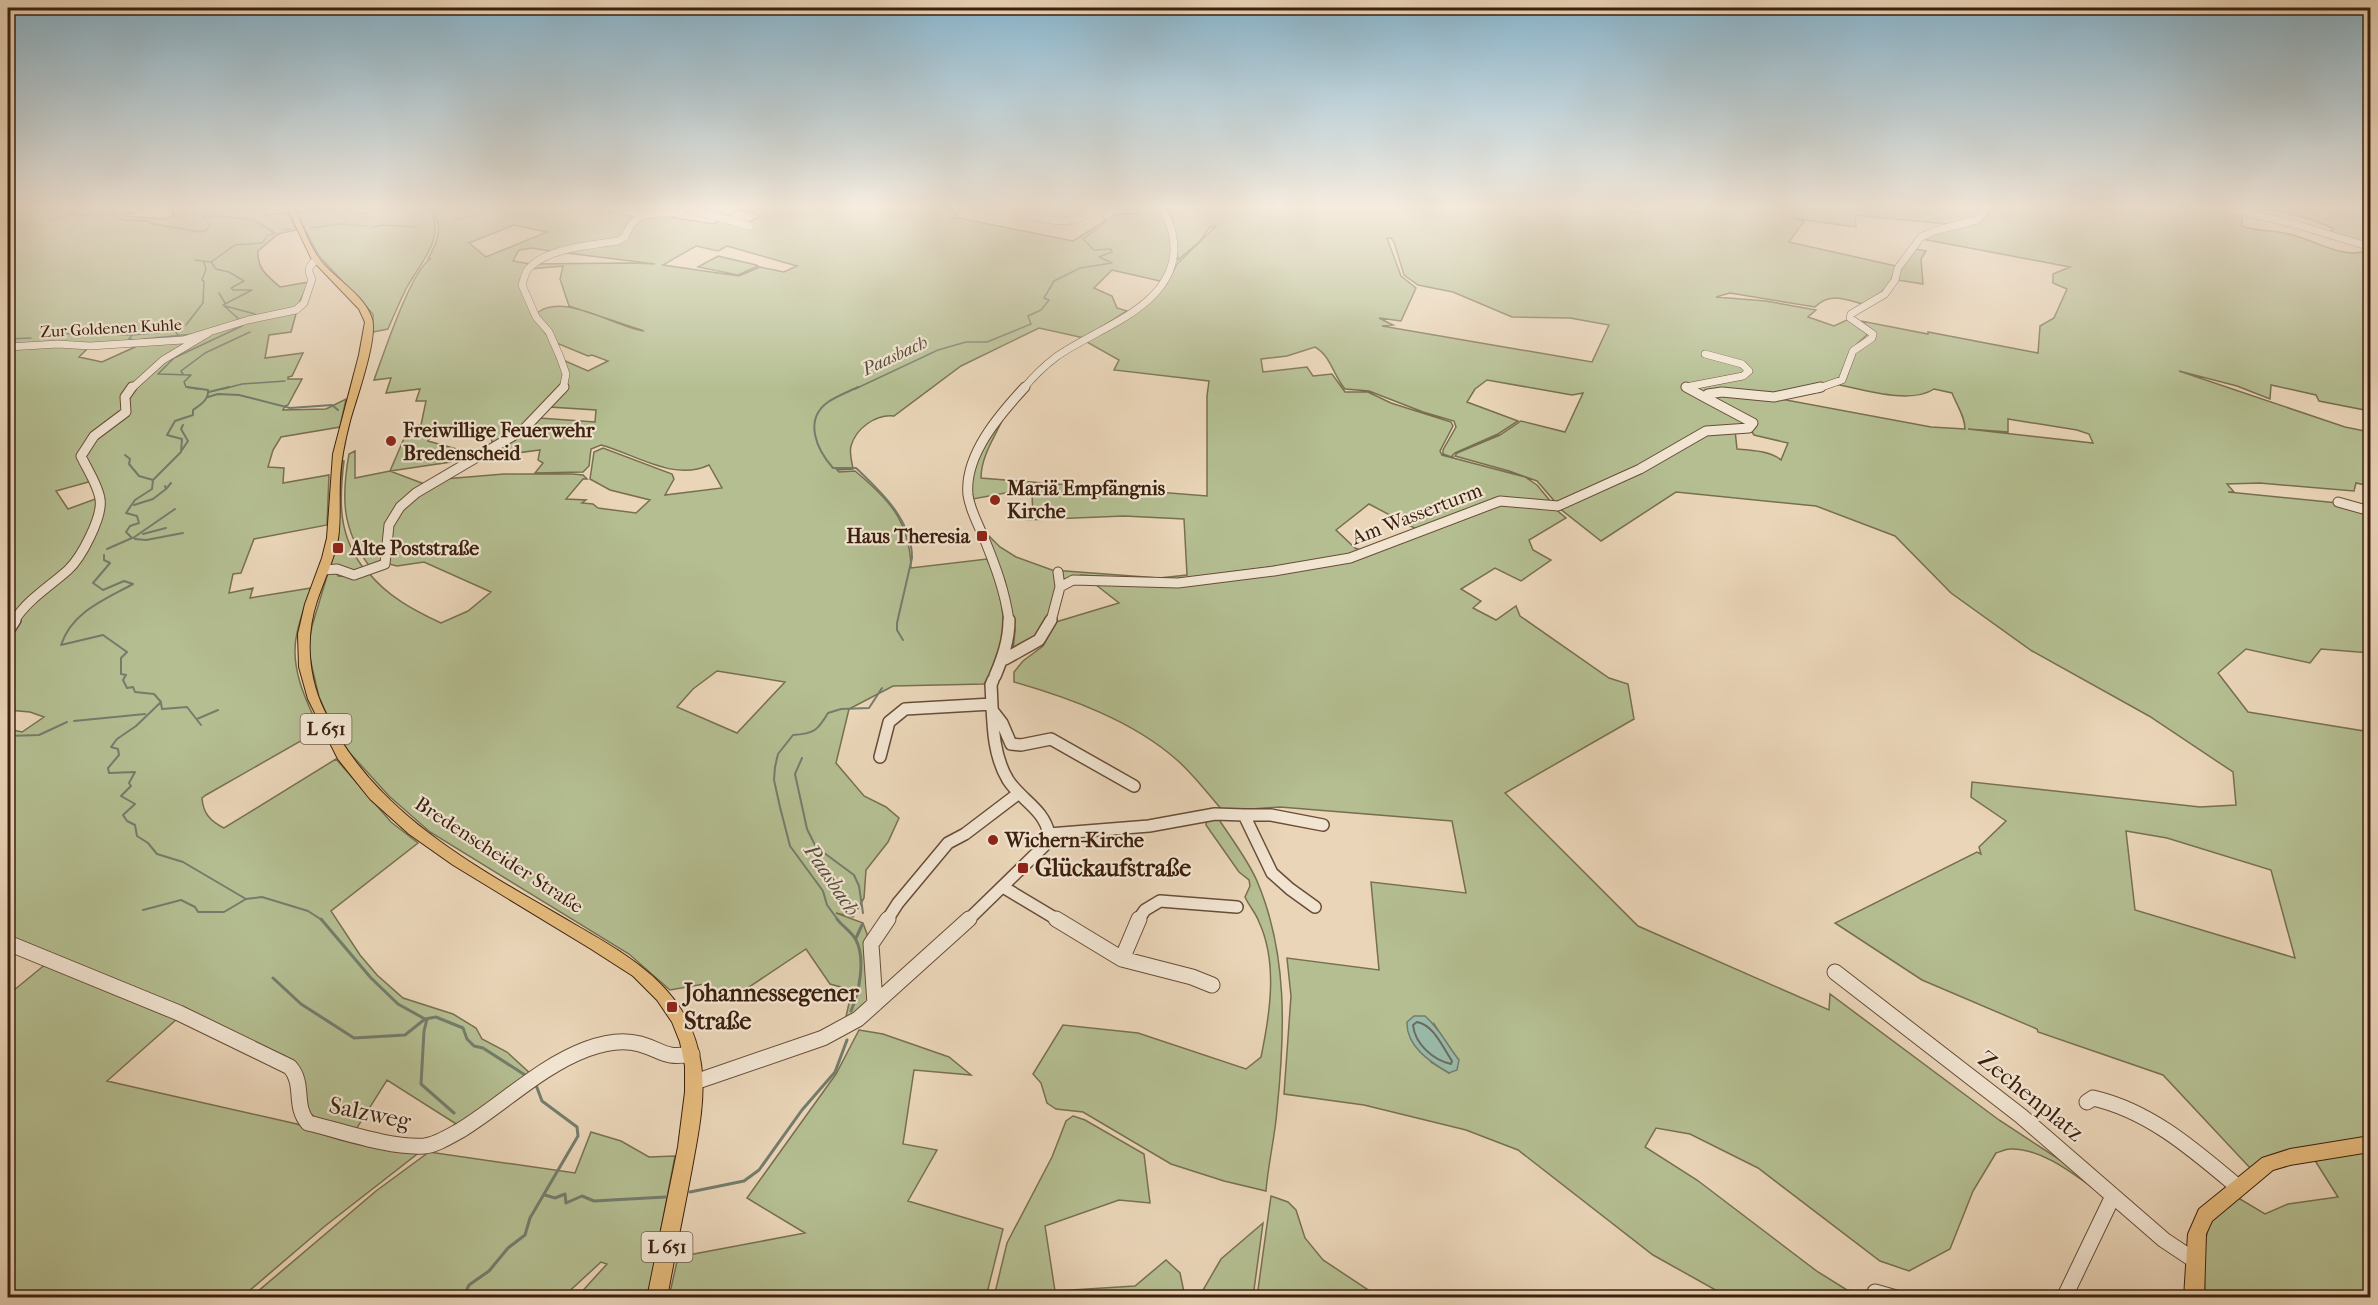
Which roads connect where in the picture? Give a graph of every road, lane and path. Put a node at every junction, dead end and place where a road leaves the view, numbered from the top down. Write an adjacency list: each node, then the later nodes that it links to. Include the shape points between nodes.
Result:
1 (309, 268): 6 (street, Zur Goldenen Kuhle, via 312,279 298,309)
2 (324, 268): 12 (main road, Bredenscheider Straße / L 651, via 363,308 369,322 338,454 331,543)
3 (528, 268): 12 (street, via 522,285 560,357 566,374 564,388 523,430 400,507 389,525 385,564 350,575 337,569)
4 (1173, 268): 16 (street, via 1167,281 1114,322 1047,364 991,430 970,471 970,503 996,568 1011,627)
5 (1898, 268): 9 (street, via 1885,294 1851,314 1850,318 1873,334 1852,351 1842,380 1772,397 1717,392 1708,394)
6 (210, 332): 7 (street, Zur Goldenen Kuhle, via 174,341); 15 (street, via 166,357 135,382 125,398 126,412 86,446 81,456 99,499 92,532 70,568 24,606)
7 (8, 347)
8 (1705, 354): 9 (street, Am Wasserturm, via 1742,364 1749,371 1743,376 1686,387)
9 (1708, 399): 14 (street, Am Wasserturm, via 1746,417 1752,426 1707,431 1640,469 1558,506 1500,501 1360,555 1274,572 1178,583 1076,579)
10 (2338, 502): 11 (street)
11 (2370, 511)
12 (323, 570): 32 (main road, Bredenscheider Straße / L 651, via 306,621 304,665 321,720 344,758 383,803 415,831 646,978 676,1014)
13 (1058, 572): 14 (street)
14 (1060, 587): 16 (street, via 1046,635)
15 (8, 632)
16 (1005, 659): 17 (street, via 991,685)
17 (992, 707): 18 (street, via 896,712 889,718); 19 (street, via 1011,744 1051,739); 20 (street, via 998,756 1008,780)
18 (880, 757)
19 (1134, 786)
20 (1019, 793): 23 (street, via 1044,817); 31 (street, via 989,812 958,840 948,843 898,903 871,944)
21 (1244, 815): 22 (street, via 1271,815); 23 (street, via 1215,814 1149,826); 26 (street, via 1256,833 1269,867)
22 (1323, 825)
23 (1049, 834): 24 (street, via 1032,859)
24 (1003, 887): 28 (street); 31 (street)
25 (1237, 907): 28 (street, via 1160,901 1150,904 1142,912)
26 (1315, 908)
27 (8, 943): 32 (street, Salzweg, via 179,1013 290,1066 299,1078 300,1114 314,1126 406,1146 440,1142 572,1055 607,1043 641,1044 676,1057)
28 (1122, 959): 30 (street)
29 (1835, 972): 37 (street, Zechenplatz, via 2020,1116)
30 (1212, 985)
31 (875, 1004): 33 (street, via 858,1019 823,1038)
32 (692, 1054): 33 (main road, Bredenscheider Straße / L 651)
33 (694, 1082): 40 (main road, Bredenscheider Straße / L 651, via 690,1132)
34 (2087, 1102): 36 (street, via 2092,1098 2121,1105 2178,1140)
35 (2370, 1144): 36 (main road, via 2278,1160)
36 (2238, 1187): 38 (main road, via 2205,1215 2197,1234)
37 (2113, 1196): 38 (street, Zechenplatz); 42 (street)
38 (2194, 1260): 43 (main road)
39 (1875, 1292): 41 (street)
40 (657, 1298)
41 (1896, 1298)
42 (2064, 1298)
43 (2194, 1298)

